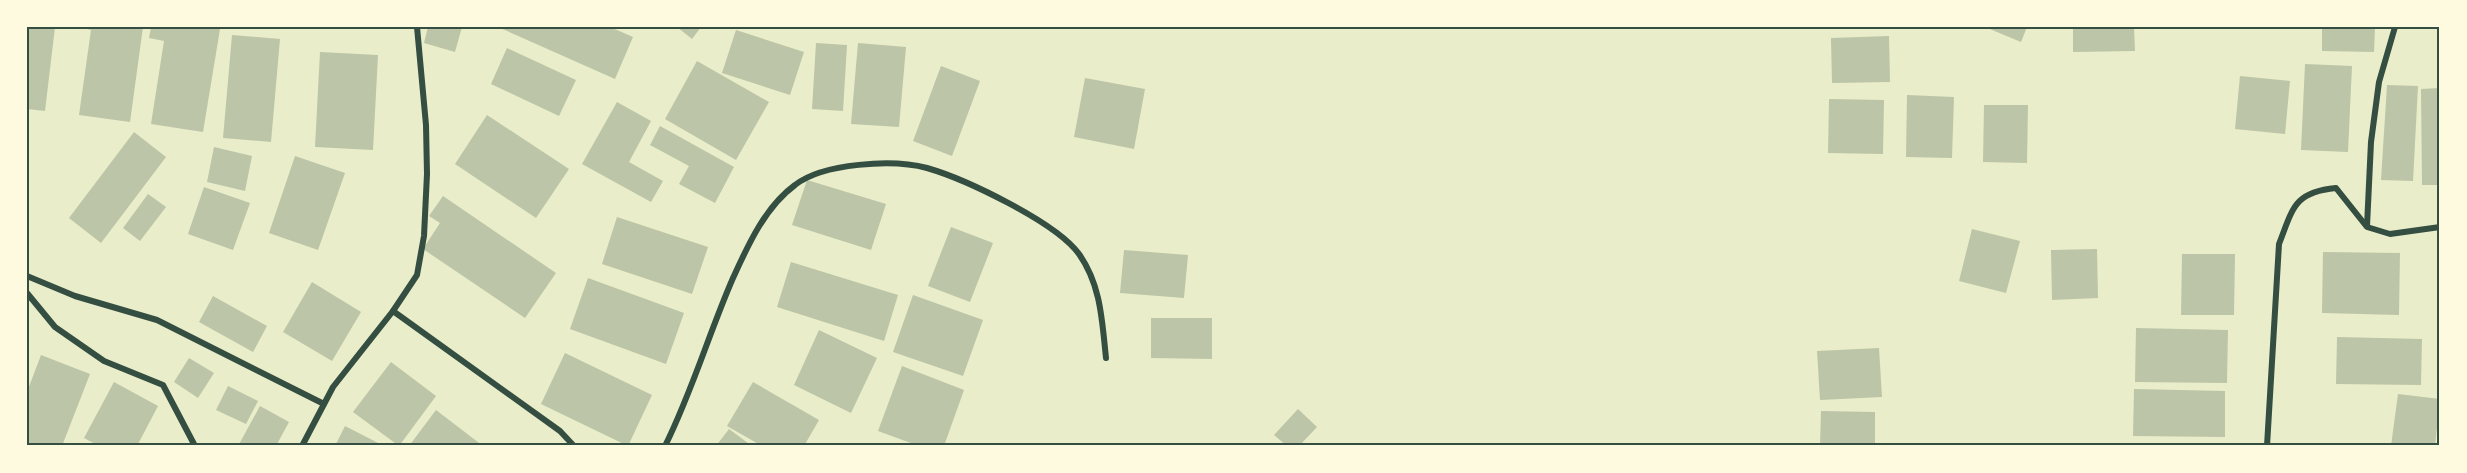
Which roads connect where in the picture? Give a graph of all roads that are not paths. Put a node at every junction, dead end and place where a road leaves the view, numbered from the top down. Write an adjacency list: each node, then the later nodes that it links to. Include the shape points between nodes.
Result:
1 (417, 27): 7 (street, via 426,124 424,236 417,275)
2 (2395, 27): 3 (street, via 2379,82 2371,142)
3 (2367, 227): 4 (street, via 2390,234); 14 (street, via 2336,188 2316,190 2300,200 2291,214 2279,244)
4 (2440, 227)
5 (27, 276): 9 (street, via 75,296 157,320)
6 (27, 293): 10 (street, via 55,327 104,361 163,385)
7 (393, 311): 9 (street); 12 (street, via 560,431)
8 (1106, 358): 13 (street, via 1099,293 1079,254 1028,213 927,168 898,164 826,170 795,184 769,211 743,255)
9 (324, 404): 11 (street)
10 (195, 446)
11 (302, 446)
12 (574, 446)
13 (665, 446)
14 (2267, 446)

